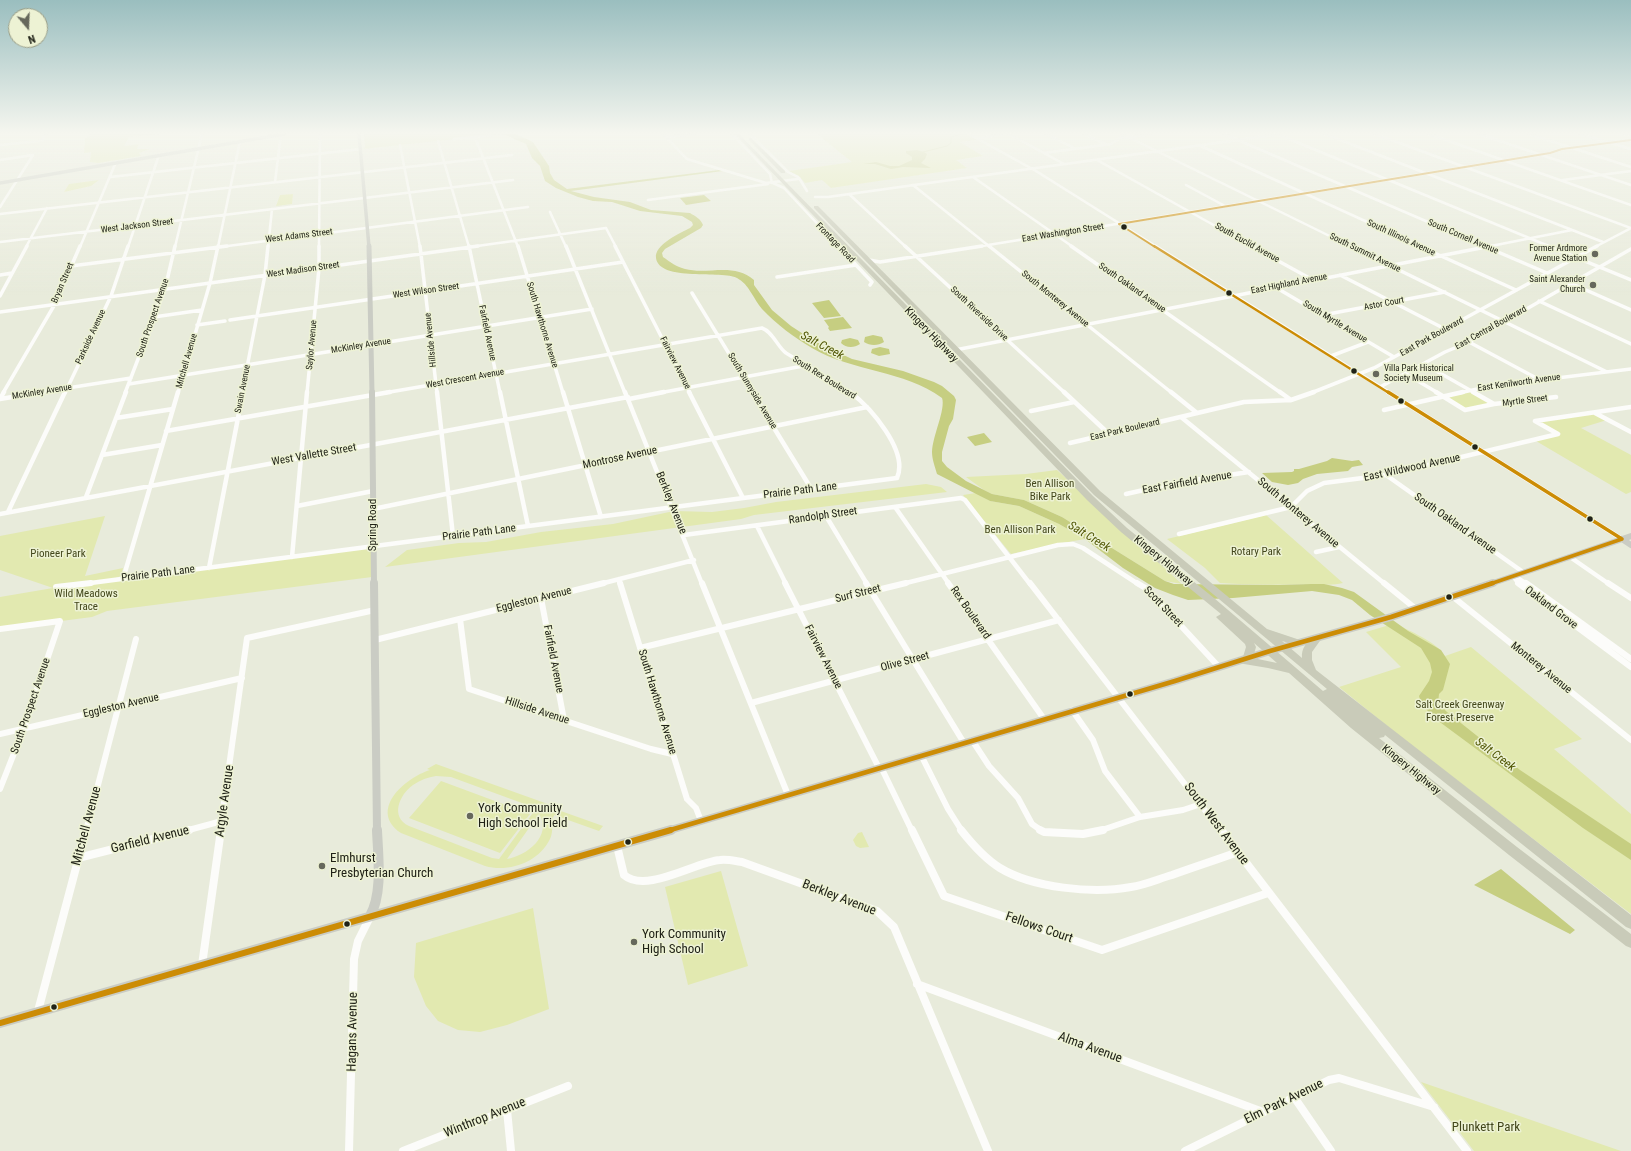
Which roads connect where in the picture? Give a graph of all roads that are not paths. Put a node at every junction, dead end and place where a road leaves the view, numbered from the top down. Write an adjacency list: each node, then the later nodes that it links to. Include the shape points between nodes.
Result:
1 (230, 187): 53 (street, Mitchell Avenue)
2 (11, 188): 45 (street)
3 (105, 188): 41 (street, Bryan Street)
4 (147, 188): 36 (street, Parkside Avenue)
5 (189, 188): 32 (street, South Prospect Avenue)
6 (224, 188): 32 (street)
7 (319, 188): 42 (street, Saylor Avenue)
8 (364, 188): 38 (main road, Spring Road)
9 (408, 188): 33 (street, Hillside Avenue)
10 (451, 188): 33 (street, West Jackson Street); 54 (street, Fairfield Avenue)
11 (495, 188): 49 (street, South Hawthorne Avenue)
12 (738, 188): 39 (street)
13 (783, 188): 89 (street, Frontage Road)
14 (789, 188): 257 (highway, Kingery Highway, via 1090,498 1124,530)
15 (797, 188): 88 (highway, Kingery Highway)
16 (804, 188): 31 (street)
17 (899, 188): 34 (street)
18 (915, 188): 73 (street, South Monterey Avenue)
19 (988, 188): 66 (street, South Oakland Avenue)
20 (1061, 188): 57 (street)
21 (1147, 188): 51 (street, South Euclid Avenue)
22 (1189, 188): 44 (street)
23 (1232, 188): 40 (street, South Summit Avenue)
24 (1292, 188): 35 (street, South Illinois Avenue)
25 (1343, 188): 35 (street, East Washington Street)
26 (1349, 188): 74 (street, South Cornell Avenue)
27 (1407, 188): 67 (street)
28 (1463, 188): 62 (street)
29 (1522, 188): 61 (street)
30 (1583, 188): 43 (street)
31 (807, 191)
32 (188, 192): 36 (street); 55 (street, South Prospect Avenue)
33 (409, 193): 38 (street, West Jackson Street); 56 (street, Hillside Avenue)
34 (849, 194): 37 (street); 82 (street, South Riverside Drive)
35 (1305, 194): 40 (street, East Washington Street); 81 (street, South Illinois Avenue)
36 (144, 197): 41 (street); 58 (street, Parkside Avenue)
37 (815, 197)
38 (365, 198): 42 (street, West Jackson Street); 59 (main road, Spring Road)
39 (648, 200)
40 (1259, 201): 44 (street, East Washington Street); 90 (street, South Summit Avenue)
41 (98, 202): 47 (street); 63 (street, Bryan Street)
42 (319, 204): 48 (street, West Jackson Street); 64 (street, Saylor Avenue)
43 (1631, 205)
44 (1225, 206): 51 (street, East Washington Street)
45 (0, 207)
46 (528, 207): 49 (street, West Adams Street)
47 (47, 208): 52 (street); 68 (street)
48 (272, 209): 53 (street, West Jackson Street); 69 (street, Swain Avenue)
49 (503, 210): 54 (street, West Adams Street); 70 (street, South Hawthorne Avenue)
50 (550, 212): 65 (street, Berkley Avenue)
51 (1191, 212): 57 (street, East Washington Street); 102 (street, South Euclid Avenue)
52 (0, 214)
53 (224, 215): 55 (street, West Jackson Street); 75 (street, Mitchell Avenue)
54 (459, 216): 56 (street, West Adams Street); 76 (street, Fairfield Avenue)
55 (181, 220): 58 (street, West Jackson Street); 78 (street, South Prospect Avenue)
56 (414, 221): 59 (street, West Adams Street); 80 (street, Hillside Avenue)
57 (1119, 224): 66 (street, East Washington Street); 114 (street)
58 (134, 226): 63 (street, West Jackson Street); 84 (street, Parkside Avenue)
59 (367, 227): 64 (street, West Adams Street); 85 (main road, Spring Road)
60 (606, 228): 65 (street, West Madison Street); 86 (street, Fairview Avenue)
61 (1631, 228): 72 (street, East Park Boulevard)
62 (1572, 230): 67 (street, East Highland Avenue); 72 (street)
63 (86, 232): 68 (street, West Jackson Street); 91 (street, Bryan Street)
64 (319, 234): 69 (street, West Adams Street); 93 (street, Saylor Avenue)
65 (561, 234): 70 (street, West Madison Street); 94 (street, Berkley Avenue)
66 (1055, 234): 73 (street, East Washington Street); 123 (street, South Oakland Avenue)
67 (1529, 238): 74 (street, East Highland Avenue); 83 (street)
68 (31, 239): 71 (street, West Jackson Street); 95 (street)
69 (269, 240): 75 (street, West Adams Street); 99 (street, Swain Avenue)
70 (516, 240): 76 (street, West Madison Street); 100 (street, South Hawthorne Avenue)
71 (0, 242)
72 (1603, 242): 83 (street, East Park Boulevard)
73 (987, 245): 82 (street, East Washington Street); 135 (street, South Monterey Avenue)
74 (1485, 246): 81 (street, East Highland Avenue); 96 (street, South Cornell Avenue)
75 (217, 247): 78 (street, West Adams Street); 104 (street, Mitchell Avenue)
76 (469, 247): 80 (street, West Madison Street); 106 (street, Fairfield Avenue)
77 (1631, 249): 79 (street, East Central Boulevard)
78 (174, 252): 84 (street, West Adams Street); 109 (street, South Prospect Avenue)
79 (1629, 252): 92 (street, East Central Boulevard)
80 (421, 253): 85 (street, West Madison Street); 111 (street, Hillside Avenue)
81 (1439, 255): 90 (street, East Highland Avenue); 110 (street, South Illinois Avenue)
82 (917, 257): 87 (street, East Washington Street); 142 (street, South Riverside Drive)
83 (1576, 257): 92 (street); 96 (street, East Park Boulevard)
84 (123, 259): 91 (street, West Adams Street); 116 (street, Parkside Avenue)
85 (370, 260): 93 (street, West Madison Street); 117 (main road, Spring Road)
86 (623, 262): 94 (street, West Wilson Street); 145 (street, Fairview Avenue)
87 (880, 262): 88 (street, East Washington Street); 88 (street, East Washington Street)
88 (871, 263): 148 (highway, Kingery Highway)
89 (856, 265): 101 (street); 107 (street, Frontage Road, via 872,282)
90 (1389, 265): 97 (street, East Highland Avenue); 112 (street, South Summit Avenue)
91 (71, 266): 120 (street, Bryan Street)
92 (1600, 266): 103 (street); 105 (street, East Central Boulevard)
93 (319, 268): 99 (street, West Madison Street); 121 (street, Saylor Avenue)
94 (576, 269): 100 (street, West Wilson Street); 122 (street, Berkley Avenue)
95 (12, 273): 98 (street); 115 (street)
96 (1547, 273): 110 (street, East Park Boulevard)
97 (1340, 274): 102 (street, East Highland Avenue); 119 (street)
98 (0, 275)
99 (265, 275): 104 (street, West Madison Street); 129 (street, Swain Avenue)
100 (527, 276): 106 (street, West Wilson Street); 131 (street, South Hawthorne Avenue)
101 (777, 277)
102 (1313, 280): 108 (street, East Highland Avenue)
103 (1631, 280)
104 (210, 283): 109 (street, West Madison Street); 124 (street, Mitchell Avenue)
105 (1570, 283): 118 (street, East Central Boulevard); 126 (street)
106 (477, 284): 111 (street, West Wilson Street); 137 (street, Fairfield Avenue)
107 (870, 285)
108 (1275, 287): 114 (street, East Highland Avenue); 128 (street, South Myrtle Avenue)
109 (165, 289): 116 (street, West Madison Street); 130 (street, South Prospect Avenue)
110 (1516, 290): 125 (street, East Park Boulevard)
111 (425, 291): 117 (street, West Wilson Street); 140 (street, Hillside Avenue)
112 (1445, 292): 119 (street, Astor Court); 125 (street, South Summit Avenue)
113 (692, 293): 141 (street, South Sunnyside Avenue)
114 (1234, 295): 123 (street, East Highland Avenue); 151 (street)
115 (0, 296)
116 (111, 296): 120 (street, West Madison Street); 168 (street, Parkside Avenue)
117 (371, 299): 121 (street, West Wilson Street); 147 (main road, Spring Road)
118 (1539, 301): 134 (street, East Central Boulevard); 146 (street)
119 (1392, 302): 128 (street, Astor Court); 139 (street)
120 (55, 304): 127 (street, West Madison Street); 176 (street, Bryan Street)
121 (315, 308): 129 (street, West Wilson Street); 149 (street, Saylor Avenue)
122 (592, 309): 131 (street, McKinley Avenue); 150 (street, Berkley Avenue)
123 (1162, 309): 135 (street, East Highland Avenue); 177 (street, South Oakland Avenue)
124 (202, 310): 130 (street); 136 (street, Mitchell Avenue)
125 (1481, 310): 134 (street, South Summit Avenue); 139 (street, East Park Boulevard)
126 (1631, 310)
127 (0, 312)
128 (1323, 315): 143 (street, South Myrtle Avenue)
129 (257, 316): 132 (street, West Wilson Street); 155 (street, Swain Avenue)
130 (154, 317): 164 (street, South Prospect Avenue)
131 (540, 318): 137 (street, McKinley Avenue); 153 (street, South Hawthorne Avenue)
132 (230, 320)
133 (225, 321): 136 (street)
134 (1504, 321): 144 (street, East Central Boulevard); 158 (street, South Summit Avenue)
135 (1086, 324): 142 (street, East Highland Avenue); 189 (street, South Monterey Avenue)
136 (197, 325): 161 (street, Mitchell Avenue)
137 (486, 326): 140 (street, McKinley Avenue); 159 (street, Fairfield Avenue)
138 (764, 328): 141 (street, West Crescent Avenue); 156 (street, South Rex Boulevard, via 781,349)
139 (1445, 329): 152 (street, East Park Boulevard)
140 (430, 335): 147 (street, McKinley Avenue); 167 (street, Hillside Avenue)
141 (718, 335): 145 (street, West Crescent Avenue); 163 (street, South Sunnyside Avenue)
142 (1007, 340): 148 (street, East Highland Avenue); 178 (street, South Riverside Drive)
143 (1368, 342): 151 (street); 152 (street, South Myrtle Avenue)
144 (1469, 342): 154 (street, East Central Boulevard); 165 (street)
145 (665, 344): 150 (street, West Crescent Avenue); 169 (street, Fairview Avenue)
146 (1631, 344)
147 (371, 345): 149 (street, McKinley Avenue); 172 (main road, Spring Road)
148 (955, 350): 263 (highway, Kingery Highway, via 1097,493)
149 (311, 354): 155 (street, McKinley Avenue); 181 (street, Saylor Avenue)
150 (610, 354): 153 (street, West Crescent Avenue); 175 (street, Berkley Avenue)
151 (1331, 356): 162 (street)
152 (1394, 357): 162 (street, East Park Boulevard)
153 (554, 364): 159 (street, West Crescent Avenue); 184 (street, South Hawthorne Avenue)
154 (1424, 364): 160 (street, East Central Boulevard); 171 (street)
155 (248, 365): 161 (street, McKinley Avenue); 192 (street, Swain Avenue)
156 (803, 366): 163 (street, West Vallette Street); 182 (street, South Rex Boulevard, via 839,385)
157 (1631, 369): 158 (street, East Kenilworth Avenue)
158 (1607, 372): 165 (street, East Kenilworth Avenue)
159 (496, 374): 167 (street, West Crescent Avenue); 193 (street, Fairfield Avenue)
160 (1406, 374): 170 (street, East Central Boulevard); 173 (street)
161 (182, 375): 166 (street, McKinley Avenue); 185 (street, Mitchell Avenue)
162 (1360, 375): 170 (street); 177 (street, East Park Boulevard)
163 (744, 377): 169 (street, West Vallette Street); 194 (street, South Sunnyside Avenue)
164 (131, 378): 166 (street, South Prospect Avenue); 168 (street, McKinley Avenue)
165 (1540, 380): 171 (street, East Kenilworth Avenue)
166 (129, 384): 191 (street, South Prospect Avenue)
167 (436, 384): 172 (street, West Crescent Avenue); 196 (street, Hillside Avenue)
168 (67, 388): 176 (street, McKinley Avenue); 226 (street, Parkside Avenue)
169 (687, 388): 175 (street, West Vallette Street); 199 (street, Fairview Avenue)
170 (1380, 388): 179 (street)
171 (1470, 390): 173 (street, East Kenilworth Avenue); 180 (street)
172 (372, 396): 181 (street, West Crescent Avenue); 202 (main road, Spring Road)
173 (1443, 396): 179 (street, East Kenilworth Avenue); 180 (street, Myrtle Street, via 1465,410)
174 (1556, 397): 180 (street, Myrtle Street)
175 (629, 398): 184 (street, West Vallette Street); 203 (street, Berkley Avenue)
176 (0, 399)
177 (1291, 400): 189 (street, East Park Boulevard, via 1244,402)
178 (1074, 402): 187 (street); 198 (street, South Riverside Drive)
179 (1407, 404): 186 (street, East Kenilworth Avenue); 204 (street)
180 (1494, 404)
181 (306, 407): 192 (street, West Crescent Avenue); 206 (street, Saylor Avenue)
182 (867, 407): 194 (street, Montrose Avenue); 210 (street, South Rex Boulevard, via 881,423 891,441)
183 (1631, 407): 188 (street)
184 (568, 408): 193 (street, West Vallette Street); 207 (street, South Hawthorne Avenue)
185 (173, 409): 191 (street); 195 (street, Mitchell Avenue)
186 (1384, 410)
187 (1031, 411)
188 (1594, 412): 197 (street); 204 (street, East Wildwood Avenue, via 1535,421 1558,434)
189 (1197, 413): 190 (street, East Park Boulevard)
190 (1181, 417): 198 (street, East Park Boulevard); 209 (street, South Monterey Avenue)
191 (116, 418): 205 (street, South Prospect Avenue)
192 (237, 419): 195 (street, West Crescent Avenue); 208 (street, Swain Avenue)
193 (506, 420): 196 (street, West Vallette Street); 212 (street, Fairfield Avenue)
194 (773, 426): 199 (street, Montrose Avenue); 214 (street, South Sunnyside Avenue)
195 (166, 431): 201 (street, Mitchell Avenue)
196 (441, 432): 202 (street, West Vallette Street); 216 (street, Hillside Avenue)
197 (1631, 432)
198 (1109, 434): 200 (street, East Park Boulevard)
199 (713, 439): 203 (street, Montrose Avenue); 219 (street, Fairview Avenue)
200 (1070, 443)
201 (162, 445): 205 (street); 213 (street, Mitchell Avenue)
202 (372, 445): 206 (street, West Vallette Street); 215 (main road, Spring Road)
203 (650, 452): 207 (street, Montrose Avenue); 224 (street, Berkley Avenue)
204 (1483, 452): 211 (street, East Wildwood Avenue); 236 (street)
205 (102, 455): 218 (street, South Prospect Avenue)
206 (301, 458): 208 (street, West Vallette Street); 221 (street, Saylor Avenue)
207 (585, 465): 212 (street, Montrose Avenue); 229 (street, South Hawthorne Avenue)
208 (227, 472): 213 (street, West Vallette Street); 246 (street, Swain Avenue)
209 (1249, 472): 217 (street, East Fairfield Avenue, via 1175,483); 223 (street, South Monterey Avenue)
210 (899, 474): 214 (street, Prairie Path Lane, via 893,479)
211 (1386, 475): 223 (street, East Wildwood Avenue, via 1324,483 1307,491); 247 (street, South Oakland Avenue)
212 (518, 479): 216 (street, Montrose Avenue); 230 (street, Fairfield Avenue)
213 (150, 486): 218 (street, West Vallette Street); 250 (street, Mitchell Avenue)
214 (812, 490): 219 (street, Prairie Path Lane)
215 (373, 491): 221 (street); 225 (main road, Spring Road)
216 (448, 494): 225 (street, Montrose Avenue); 234 (street, Hillside Avenue)
217 (1126, 494)
218 (86, 498): 226 (street, West Vallette Street)
219 (743, 498): 224 (street, Prairie Path Lane)
220 (963, 498): 222 (street, Randolph Street); 244 (street, South West Avenue)
221 (297, 506): 242 (street, Saylor Avenue)
222 (895, 506): 228 (street, Randolph Street); 248 (street, Rex Boulevard)
223 (1291, 507): 232 (street); 240 (street, South Monterey Avenue)
224 (673, 508): 229 (street, Prairie Path Lane); 233 (street, Berkley Avenue)
225 (374, 509): 239 (main road, Spring Road)
226 (8, 512): 227 (street, West Vallette Street)
227 (0, 514)
228 (826, 516): 231 (street, Randolph Street); 253 (street)
229 (601, 517): 230 (street, Prairie Path Lane)
230 (528, 526): 234 (street, Prairie Path Lane)
231 (757, 526): 233 (street, Randolph Street); 258 (street, Fairview Avenue)
232 (1179, 534)
233 (684, 535): 245 (street, Berkley Avenue)
234 (452, 536): 239 (street, Prairie Path Lane)
235 (1631, 536): 236 (main road)
236 (1622, 539): 238 (main road); 243 (main road)
237 (1077, 545): 244 (street, Surf Street, via 1063,544); 277 (street, Scott Street, via 1147,589)
238 (1631, 545)
239 (374, 546): 242 (street, Prairie Path Lane); 260 (main road, Spring Road)
240 (1339, 547): 241 (street); 259 (street, South Monterey Avenue)
241 (1316, 552)
242 (292, 557): 246 (street, Prairie Path Lane)
243 (1570, 557): 247 (main road); 256 (street)
244 (1010, 558): 248 (street, Surf Street); 262 (street, South West Avenue)
245 (694, 560): 251 (street, Eggleston Avenue); 264 (street, Berkley Avenue)
246 (209, 568): 250 (street, Prairie Path Lane)
247 (1524, 572): 249 (main road)
248 (943, 574): 253 (street, Surf Street); 268 (street, Rex Boulevard)
249 (1513, 576): 254 (main road); 275 (street, Oakland Grove, via 1524,581); 278 (street, Oakland Grove, via 1518,583)
250 (123, 579): 252 (street, Prairie Path Lane)
251 (619, 579): 255 (street, Eggleston Avenue); 271 (street, South Hawthorne Avenue)
252 (56, 587)
253 (872, 590): 258 (street, Surf Street); 276 (street)
254 (1452, 596): 259 (main road); 291 (street, Monterey Avenue)
255 (541, 598): 261 (street, Eggleston Avenue); 288 (street, Fairfield Avenue)
256 (1631, 598)
257 (1213, 602): 273 (highway, Kingery Highway); 274 (highway, via 1220,616 1249,642 1251,647)
258 (798, 608): 264 (street, Surf Street); 282 (street, Fairview Avenue)
259 (1416, 608): 266 (main road)
260 (375, 610): 269 (main road, Spring Road); 280 (street, Argyle Avenue, via 247,638)
261 (460, 618): 269 (street, Eggleston Avenue); 288 (street, Hillside Avenue, via 469,689)
262 (1059, 620): 268 (street, Olive Street); 283 (street, South West Avenue)
263 (1255, 625): 270 (highway, via 1275,636); 272 (highway, Kingery Highway)
264 (721, 628): 271 (street, Surf Street); 284 (street, Berkley Avenue)
265 (0, 629): 289 (street, South Prospect Avenue, via 60,622)
266 (1317, 638): 270 (main road); 281 (highway, via 1309,646 1306,656)
267 (136, 639): 285 (street, Mitchell Avenue)
268 (988, 639): 276 (street, Olive Street); 287 (street, Rex Boulevard)
269 (375, 640): 307 (main road, Spring Road, via 378,895)
270 (1300, 643): 272 (main road)
271 (640, 648): 293 (street, South Hawthorne Avenue)
272 (1282, 648): 273 (main road); 281 (highway, Kingery Highway)
273 (1270, 651): 274 (main road); 279 (highway, Kingery Highway); 295 (highway, via 1284,657 1356,717)
274 (1245, 659): 277 (main road); 279 (highway)
275 (1631, 659)
276 (914, 660): 282 (street, Olive Street); 292 (street)
277 (1219, 667): 283 (main road)
278 (1631, 667)
279 (1291, 671): 309 (highway, Kingery Highway, via 1413,772)
280 (242, 678): 285 (street, Eggleston Avenue); 301 (street, Argyle Avenue)
281 (1319, 678): 295 (highway, Kingery Highway)
282 (835, 681): 284 (street, Olive Street); 296 (street, Fairview Avenue)
283 (1119, 697): 286 (main road); 299 (street, South West Avenue)
284 (751, 703): 298 (street, Berkley Avenue)
285 (118, 707): 289 (street, Eggleston Avenue); 305 (street, Mitchell Avenue)
286 (1072, 710): 287 (main road); 300 (street, via 1093,740 1105,771)
287 (1044, 719): 292 (main road)
288 (564, 720): 293 (street, Hillside Avenue)
289 (24, 728): 290 (street, Eggleston Avenue); 297 (street, South Prospect Avenue)
290 (0, 734)
291 (1631, 740)
292 (968, 741): 294 (main road); 300 (street, via 1018,798 1032,824 1044,832 1084,834)
293 (672, 754): 302 (street, South Hawthorne Avenue, via 687,799 696,808)
294 (921, 756): 296 (main road); 304 (street, via 971,845 984,858 1001,869 1028,881 1084,890 1127,889)
295 (1423, 761): 308 (highway, Kingery Highway)
296 (880, 768): 298 (main road); 306 (street, Fellows Court, via 944,896 1102,950)
297 (0, 789)
298 (788, 795): 302 (main road)
299 (1201, 804): 300 (street, via 1183,810); 304 (street, South West Avenue)
300 (1140, 817)
301 (222, 821): 305 (street, Garfield Avenue); 310 (street, Argyle Avenue)
302 (701, 821): 303 (main road)
303 (617, 846): 307 (main road); 311 (street, Berkley Avenue, via 624,875 632,881 651,880 729,859 877,911 894,927)
304 (1238, 852): 306 (street, South West Avenue)
305 (78, 858): 312 (street, Mitchell Avenue)
306 (1268, 893): 316 (street, South West Avenue)
307 (370, 916): 310 (main road); 320 (street, Hagans Avenue, via 358,941 354,959)
308 (1631, 923)
309 (1631, 942)
310 (202, 965): 312 (main road)
311 (917, 984): 318 (street, Alma Avenue); 323 (street, Berkley Avenue)
312 (38, 1012): 313 (main road)
313 (0, 1023)
314 (568, 1086): 317 (street, Winthrop Avenue)
315 (1294, 1096): 316 (street, Elm Park Avenue, via 1339,1078); 318 (street, Elm Park Avenue); 324 (street)
316 (1434, 1107): 325 (street, South West Avenue)
317 (507, 1110): 321 (street, Winthrop Avenue); 322 (street)
318 (1263, 1112): 319 (street, Elm Park Avenue)
319 (1190, 1150)
320 (349, 1151)
321 (403, 1151)
322 (510, 1151)
323 (988, 1151)
324 (1331, 1151)
325 (1468, 1151)

